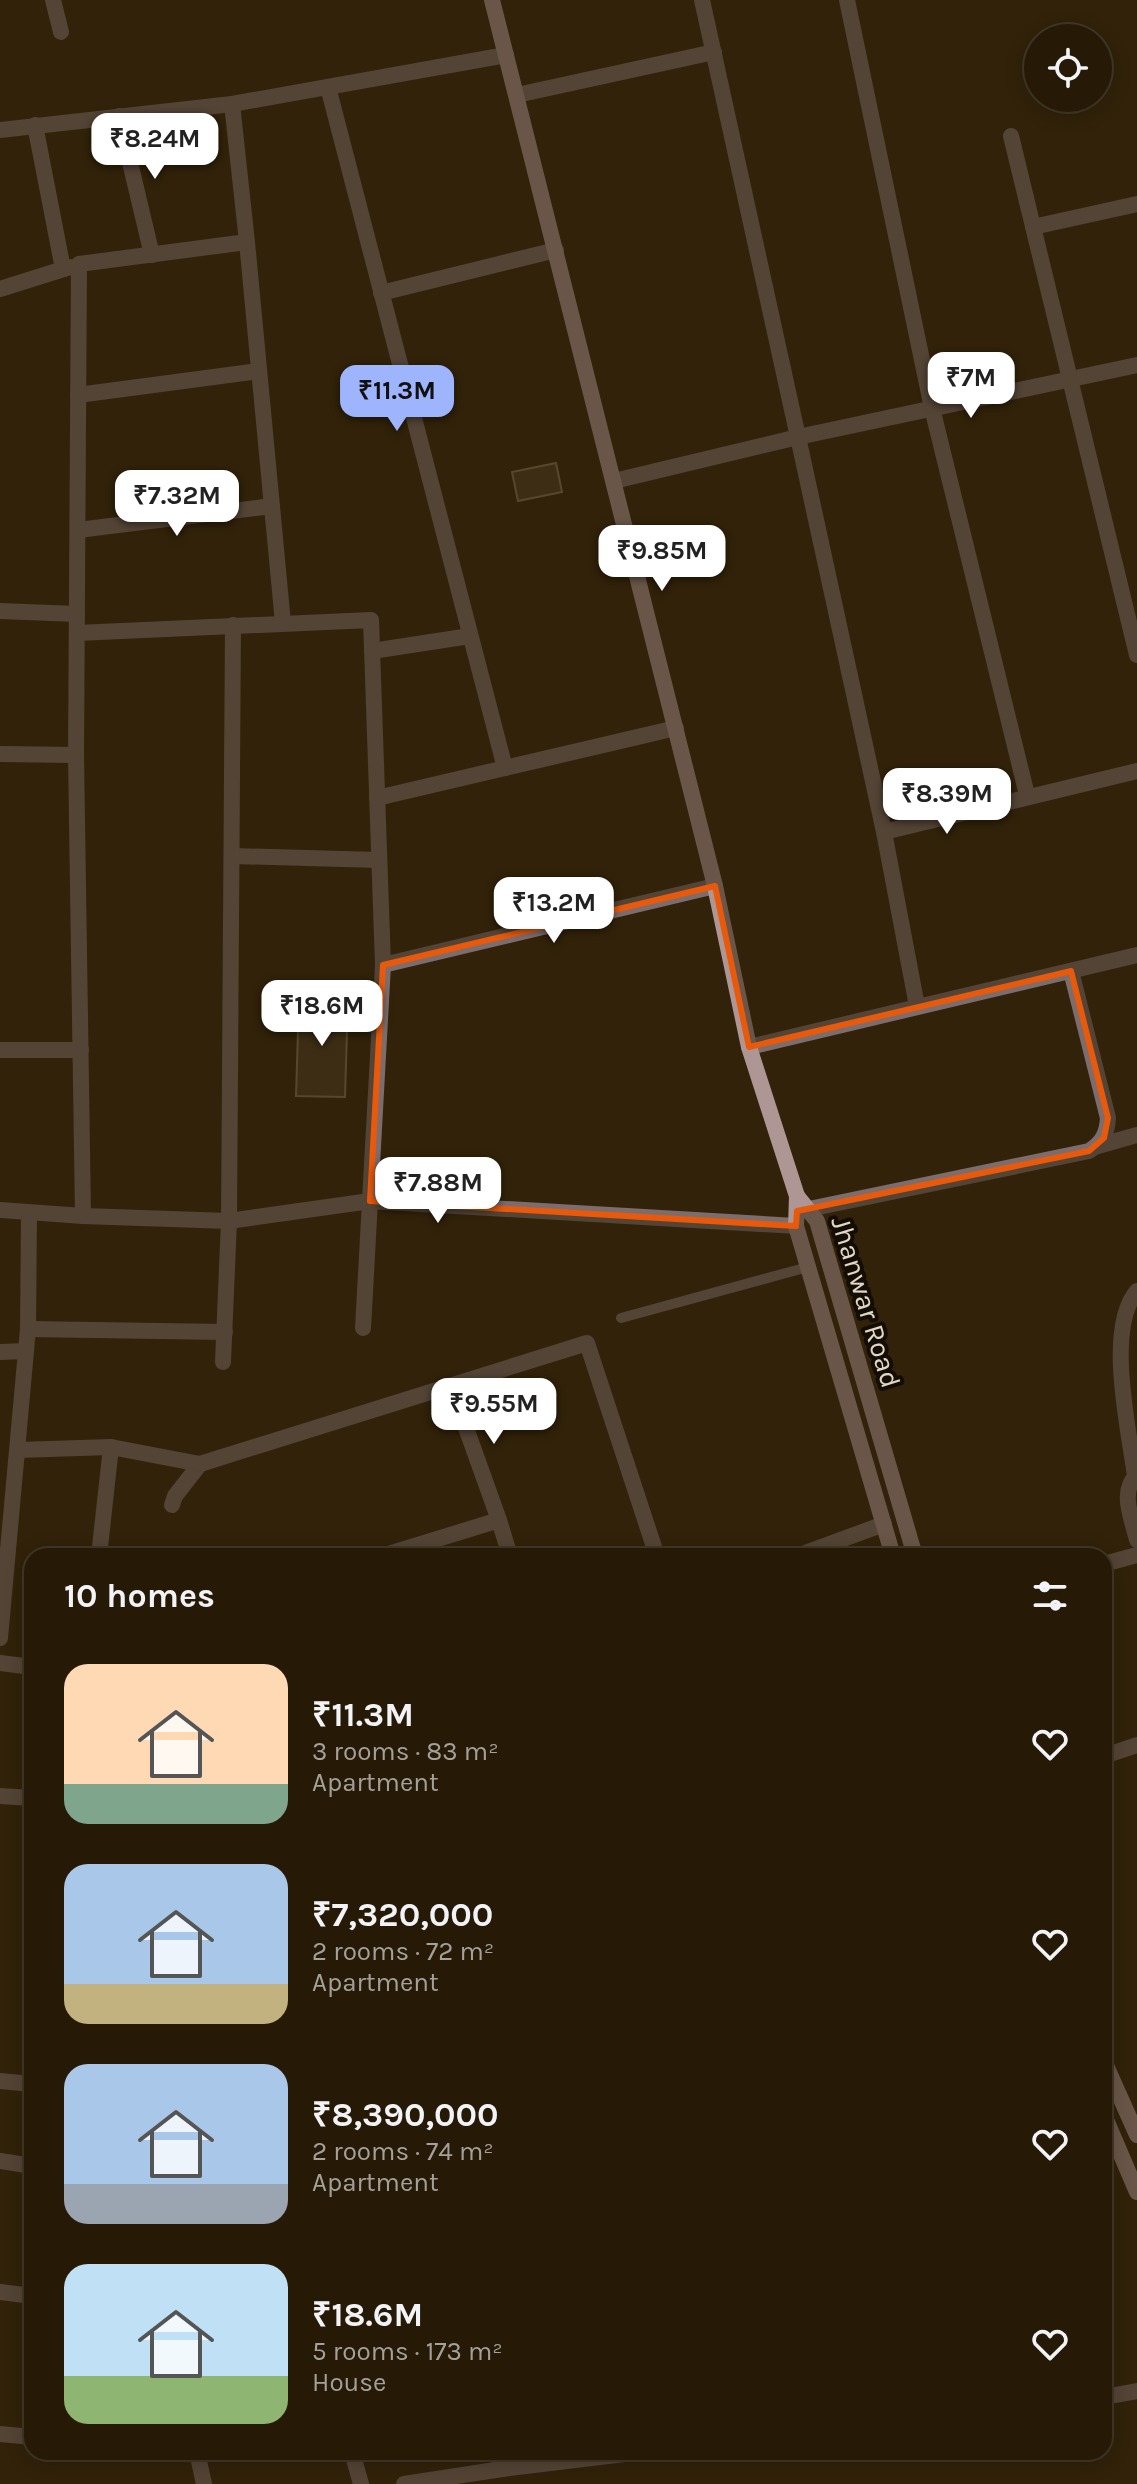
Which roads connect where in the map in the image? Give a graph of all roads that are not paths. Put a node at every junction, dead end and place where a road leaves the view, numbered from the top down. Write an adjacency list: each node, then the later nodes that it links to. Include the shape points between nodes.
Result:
1 (53, 0): 5 (street)
2 (492, 0): 7 (street)
3 (702, 0): 6 (street)
4 (847, 0): 27 (street)
5 (61, 32)
6 (714, 52): 9 (street); 28 (street)
7 (506, 55): 8 (street); 9 (street)
8 (328, 87): 10 (street); 22 (street)
9 (517, 95): 18 (street)
10 (232, 104): 11 (street); 17 (street)
11 (119, 116): 12 (street); 19 (street)
12 (35, 125): 13 (street); 20 (street)
13 (0, 130)
14 (1011, 136): 16 (street)
15 (1137, 204): 16 (street)
16 (1033, 227): 25 (street)
17 (247, 242): 19 (street); 24 (street)
18 (556, 250): 22 (street); 29 (street)
19 (152, 255): 20 (street)
20 (71, 267): 21 (street); 26 (street)
21 (0, 289)
22 (381, 293): 37 (street)
23 (1137, 365): 25 (street)
24 (259, 371): 26 (street); 30 (street)
25 (1071, 378): 27 (street); 38 (street)
26 (78, 395): 31 (street)
27 (932, 408): 28 (street); 46 (street)
28 (798, 437): 29 (street); 48 (street)
29 (614, 481): 41 (street)
30 (272, 506): 31 (street); 34 (street)
31 (78, 530): 33 (street)
32 (0, 611): 33 (street)
33 (77, 614): 36 (street)
34 (283, 623): 35 (street); 39 (street, via 371,620)
35 (233, 625): 36 (street); 49 (street)
36 (77, 633): 43 (street)
37 (470, 636): 39 (street); 44 (street)
38 (1135, 636): 40 (street)
39 (372, 651): 47 (street)
40 (1137, 655)
41 (676, 728): 44 (street); 51 (street)
42 (0, 754): 43 (street)
43 (76, 755): 58 (street)
44 (505, 768): 47 (street)
45 (1137, 771): 46 (street)
46 (1027, 795): 48 (street)
47 (377, 798): 50 (street)
48 (884, 832): 55 (street)
49 (232, 856): 50 (street); 67 (street)
50 (379, 860): 53 (street)
51 (715, 886): 53 (street); 56 (street)
52 (1137, 955): 54 (street)
53 (383, 965): 62 (street)
54 (1071, 971): 55 (street); 60 (street, via 1108,1118)
55 (917, 1006): 56 (street)
56 (749, 1047): 61 (street)
57 (0, 1050): 58 (street)
58 (81, 1050): 66 (street)
59 (1137, 1135): 60 (street)
60 (1098, 1146): 63 (street)
61 (797, 1196): 63 (street, Jhanwar Road); 68 (street, Jhanwar Road)
62 (370, 1201): 67 (street); 68 (street); 72 (street)
63 (809, 1209): 94 (street, Jhanwar Road, via 817,1221)
64 (0, 1210): 65 (street)
65 (29, 1213): 66 (street); 73 (street)
66 (83, 1216): 67 (street)
67 (229, 1221): 74 (street)
68 (796, 1226): 69 (street, Jhanwar Road)
69 (808, 1267): 71 (lane); 86 (street, Jhanwar Road)
70 (1137, 1291): 77 (street, via 1123,1321)
71 (621, 1318)
72 (363, 1328)
73 (28, 1329): 74 (street); 75 (street)
74 (225, 1332): 78 (street)
75 (26, 1351): 76 (street); 81 (street)
76 (0, 1352)
77 (1130, 1353): 83 (street)
78 (223, 1362)
79 (451, 1386): 82 (street); 85 (street); 91 (street, via 587,1343)
80 (111, 1447): 81 (street); 82 (street); 88 (street)
81 (18, 1450): 97 (street)
82 (200, 1464): 84 (street)
83 (1136, 1476): 87 (street, via 1127,1496)
84 (172, 1505)
85 (499, 1520): 89 (street); 90 (street)
86 (884, 1524): 92 (street); 93 (street, Jhanwar Road)
87 (1137, 1540)
88 (100, 1548)
89 (408, 1548)
90 (508, 1548)
91 (654, 1548)
92 (819, 1548)
93 (891, 1548)
94 (913, 1548)
95 (1137, 1555): 96 (street)
96 (1112, 1562)
97 (0, 1638)
98 (0, 1663): 99 (street)
99 (24, 1666)
100 (1137, 1745): 101 (street)
101 (1112, 1753)
102 (0, 1796): 103 (street)
103 (24, 1798)
104 (1112, 2079): 108 (street)
105 (24, 2080): 106 (street)
106 (0, 2081)
107 (1112, 2134): 111 (street)
108 (1137, 2135)
109 (0, 2161): 110 (street)
110 (24, 2165)
111 (1137, 2192)
112 (0, 2292): 113 (street)
113 (24, 2295)
114 (1137, 2391): 115 (street)
115 (1112, 2396)
116 (0, 2434): 117 (street)
117 (24, 2436)
118 (199, 2460): 123 (street)
119 (354, 2460): 124 (street)
120 (499, 2460): 122 (street)
121 (577, 2460): 122 (street)
122 (502, 2469): 125 (street)
123 (204, 2484)
124 (361, 2484)
125 (404, 2484)

